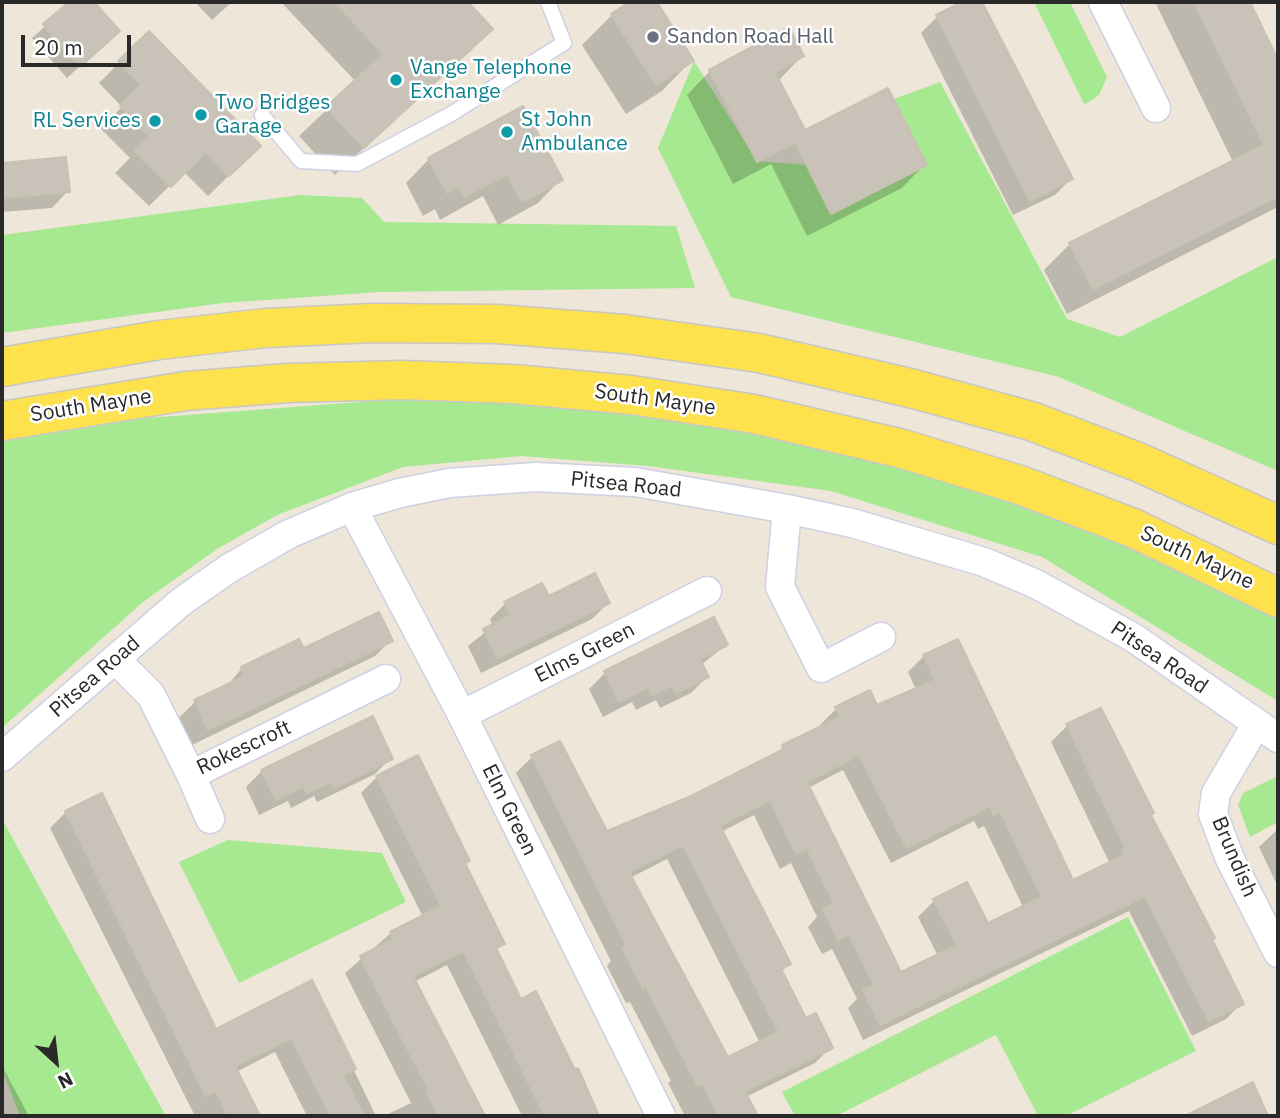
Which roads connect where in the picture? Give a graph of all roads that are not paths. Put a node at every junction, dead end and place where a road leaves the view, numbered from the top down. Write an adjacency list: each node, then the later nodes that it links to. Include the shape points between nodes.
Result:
1 (548, 2): 4 (lane, via 564,43 451,114 357,164 301,161)
2 (1103, 2): 3 (street)
3 (1156, 108)
4 (261, 115)
5 (2, 367): 9 (main road, via 159,340 345,324 497,324 625,334 759,353 1031,421 1138,462)
6 (2, 421): 11 (main road, South Mayne, via 186,391 288,383 513,383 632,395 754,414 862,439 1020,485 1133,528)
7 (352, 507): 8 (street, Pitsea Road, via 449,483 536,477 635,482); 13 (street, Pitsea Road, via 289,534 228,569); 15 (street, Elm Green)
8 (787, 509): 12 (street, via 780,587 821,668); 16 (street, Pitsea Road, via 984,562 1036,584 1134,638)
9 (1278, 525)
10 (707, 591): 15 (street, Elms Green)
11 (1278, 598)
12 (881, 637)
13 (115, 659): 17 (street, Pitsea Road); 18 (street, Rokescroft, via 151,695)
14 (386, 679): 18 (street, Rokescroft)
15 (463, 715): 21 (street, Elm Green)
16 (1267, 732): 20 (street, Brundish, via 1216,793 1213,814 1230,859)
17 (2, 757)
18 (191, 775): 19 (street)
19 (210, 819)
20 (1278, 953)
21 (661, 1116)

